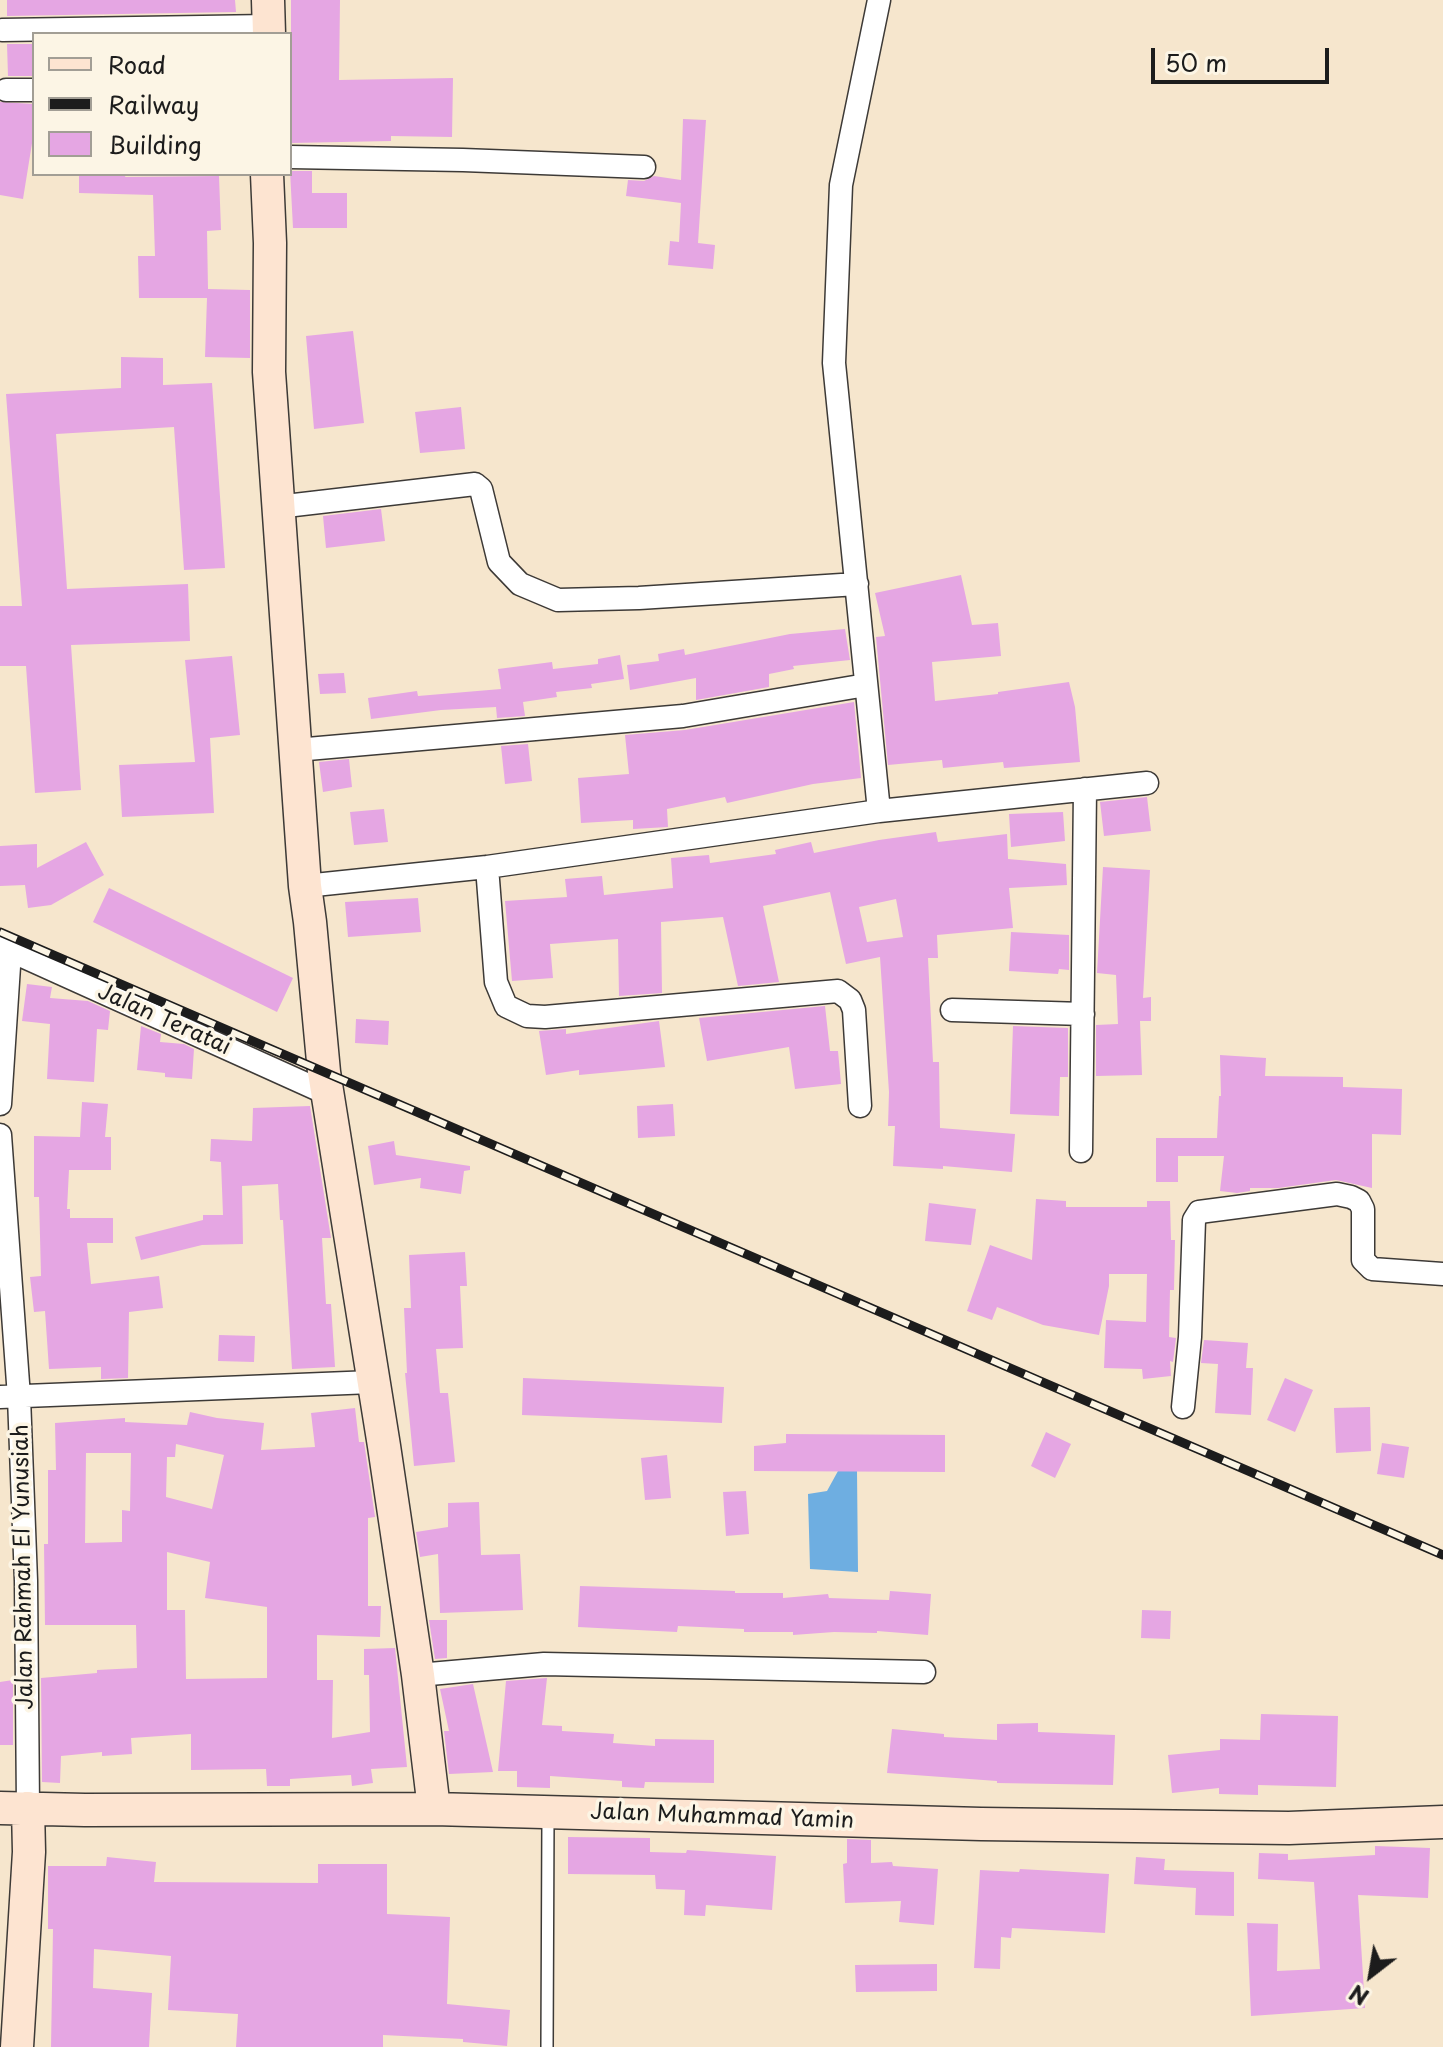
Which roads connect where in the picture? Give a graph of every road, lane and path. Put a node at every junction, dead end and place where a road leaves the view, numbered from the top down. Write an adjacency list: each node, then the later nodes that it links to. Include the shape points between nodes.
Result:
1 (879, 0): 10 (street, via 841,185 837,263 834,363)
2 (268, 20): 3 (street)
3 (2, 30)
4 (6, 90): 5 (street)
5 (32, 90)
6 (292, 157): 7 (street)
7 (644, 167)
8 (267, 176): 9 (street)
9 (277, 507): 10 (street, via 475,484 481,489 499,562 520,584 558,600); 12 (street)
10 (857, 584): 11 (street)
11 (866, 685): 12 (street, via 683,716); 15 (street)
12 (296, 750): 17 (street)
13 (1147, 783): 14 (street)
14 (1085, 789): 15 (street); 20 (street)
15 (879, 811): 16 (street)
16 (487, 867): 17 (street); 23 (street, via 496,982 506,1006 545,1017 838,991 854,1010)
17 (305, 886): 21 (street)
18 (5, 948): 21 (street, Jalan Teratai); 22 (street)
19 (952, 1010): 20 (street)
20 (1083, 1014): 26 (street)
21 (328, 1094): 28 (street)
22 (0, 1104)
23 (860, 1106)
24 (0, 1135): 25 (street, Jalan Rahmah El Yunusiah)
25 (0, 1143): 29 (street, Jalan Rahmah El Yunusiah)
26 (1081, 1151)
27 (1443, 1274): 30 (street, via 1372,1269 1363,1260 1363,1209 1351,1197 1337,1194 1199,1212 1194,1220)
28 (372, 1382): 29 (street); 32 (street)
29 (10, 1397): 33 (street, Jalan Rahmah El Yunusiah, via 26,1581)
30 (1183, 1407)
31 (924, 1672): 32 (street, via 544,1664)
32 (418, 1675): 34 (street)
33 (14, 1808): 35 (street, Jalan Muhammad Yamin); 38 (street)
34 (434, 1809): 35 (street, Jalan Muhammad Yamin); 36 (street, Jalan Muhammad Yamin)
35 (85, 1810): 38 (street, via 63,1817)
36 (548, 1812): 37 (street, Jalan Muhammad Yamin, via 1289,1828); 41 (lane)
37 (1443, 1822)
38 (29, 1852): 39 (street)
39 (9, 2004): 40 (street)
40 (17, 2047)
41 (547, 2047)

